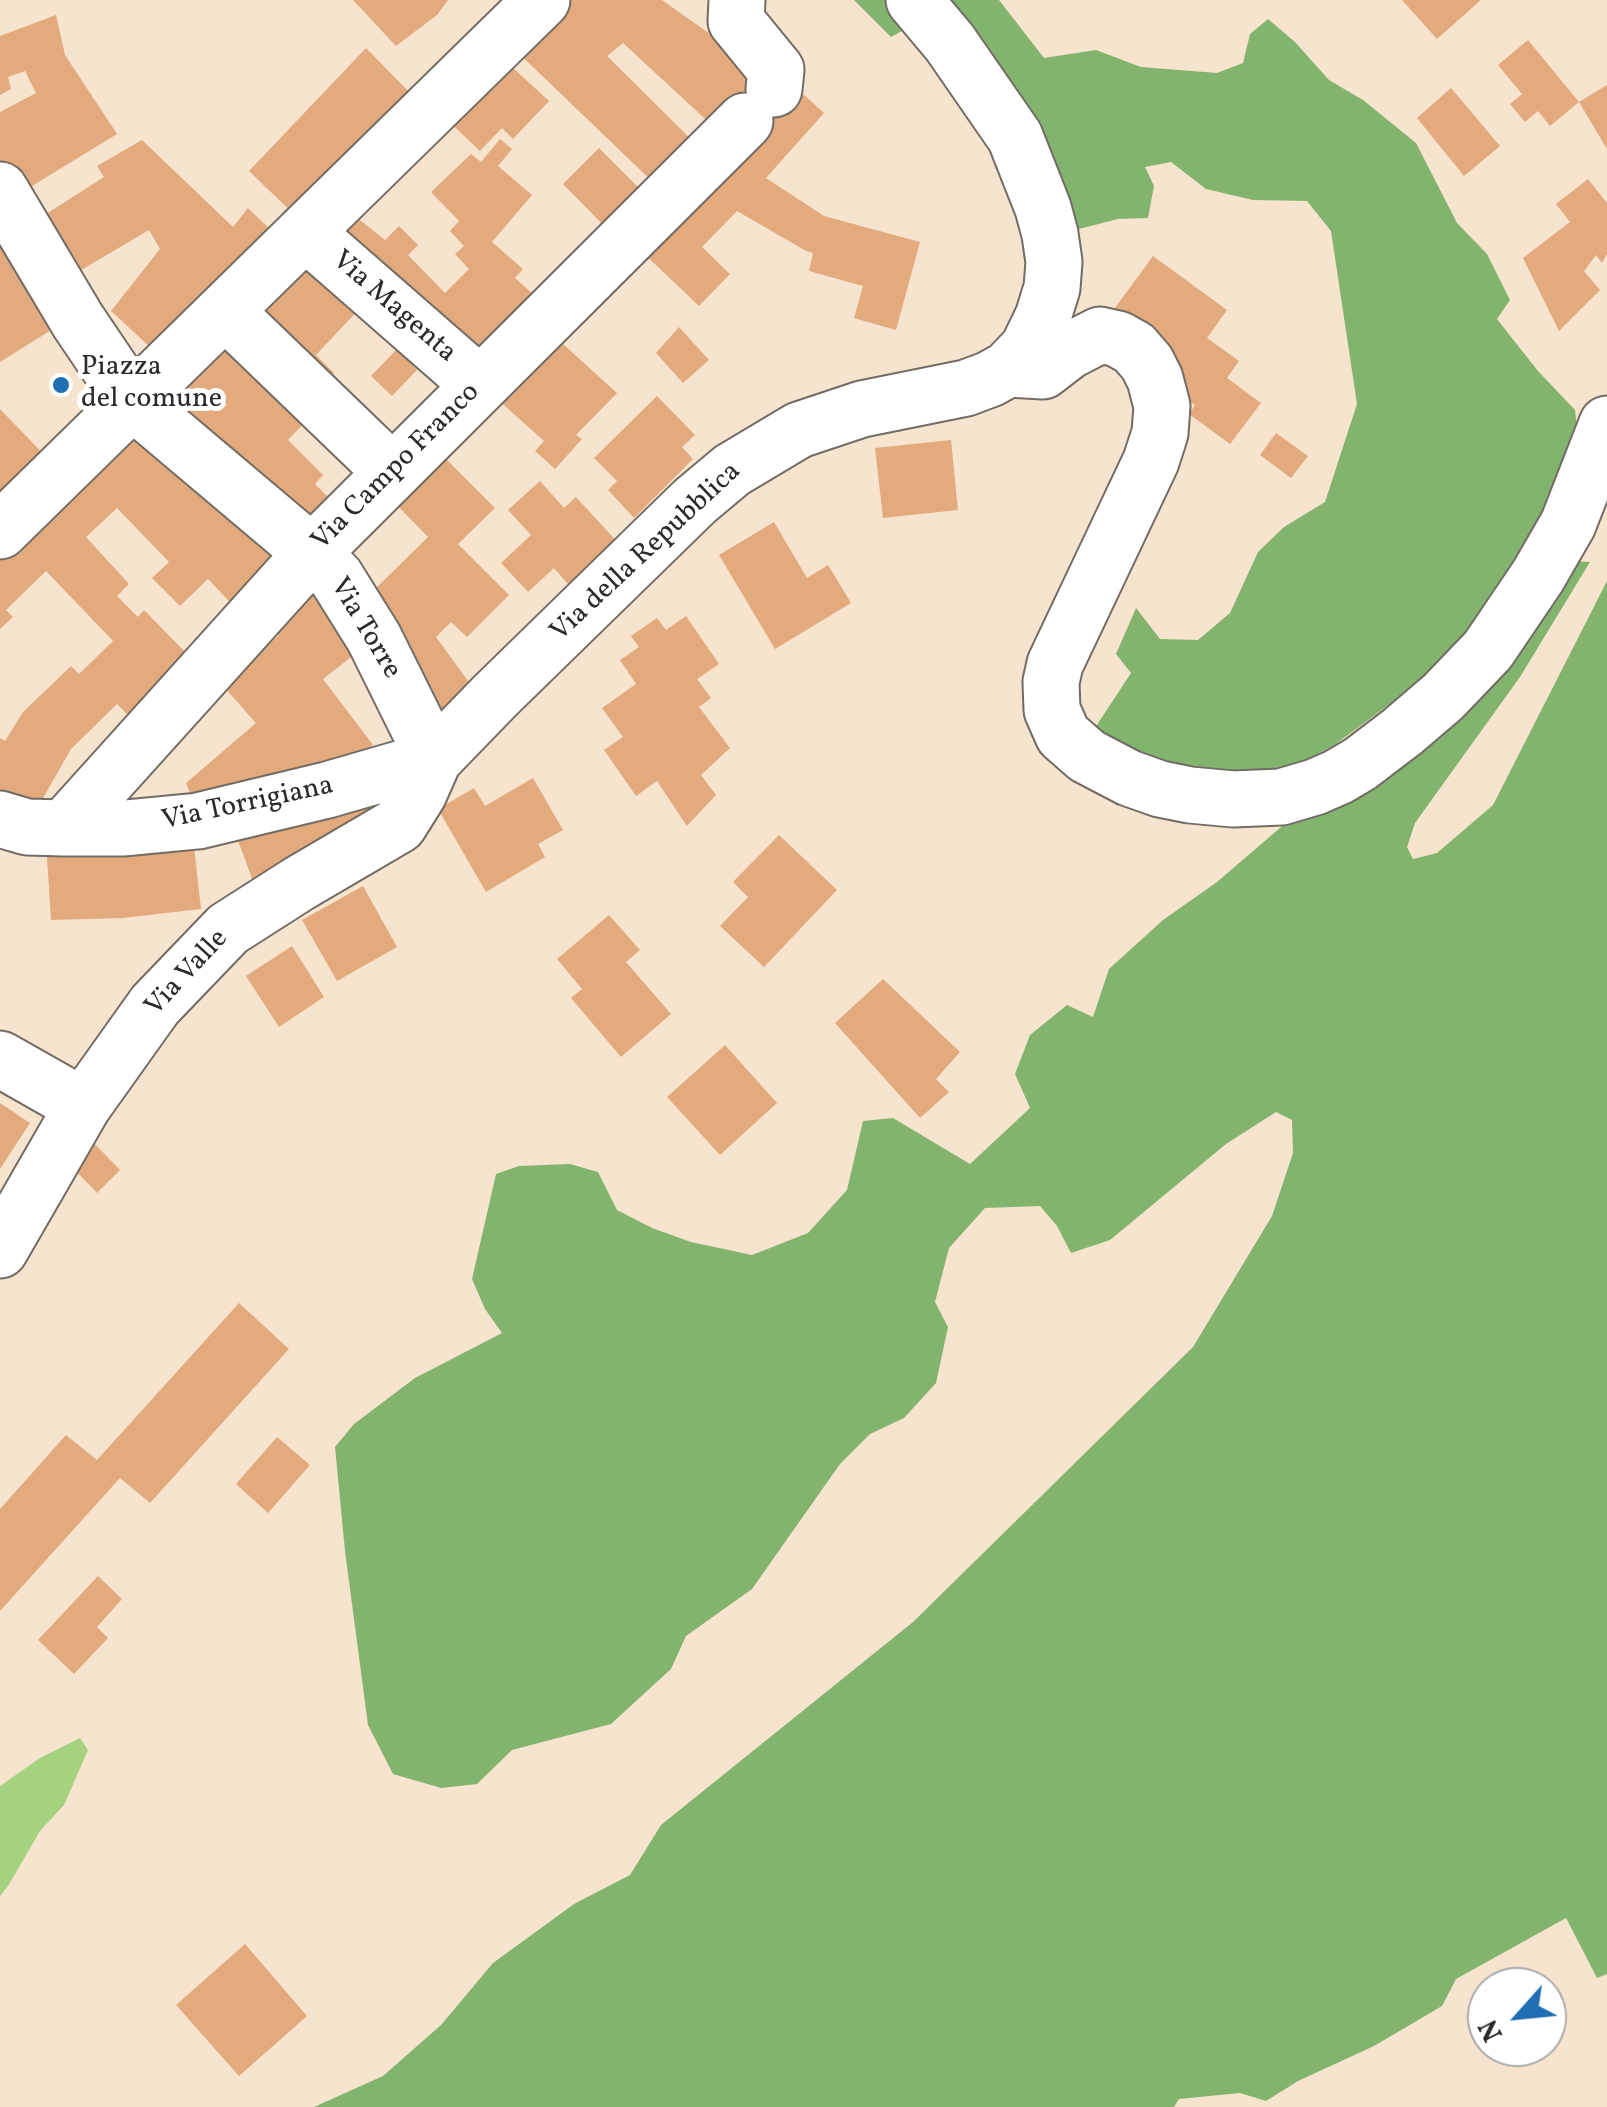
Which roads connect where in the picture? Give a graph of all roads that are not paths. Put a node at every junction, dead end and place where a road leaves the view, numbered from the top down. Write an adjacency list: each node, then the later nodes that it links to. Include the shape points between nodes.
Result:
1 (542, 0): 5 (street)
2 (914, 0): 7 (street, via 1015,136 1050,234 1052,288 1043,317)
3 (725, 7): 8 (street, Via Campo Franco, via 776,70 759,105)
4 (0, 190): 9 (street)
5 (305, 232): 6 (street); 8 (street, Via Magenta)
6 (225, 311): 9 (street); 11 (street)
7 (1008, 369): 10 (street, Via della Repubblica, via 1043,371 1100,334 1134,348 1155,379 1162,406 1152,461 1055,664 1052,710 1063,735 1087,756 1129,778 1190,796 1281,797 1315,787 1360,764 1444,697 1488,650 1538,576 1568,524); 14 (street, Via della Repubblica, via 966,388 826,420 732,470)
8 (480, 384): 11 (street, Via Campo Franco)
9 (132, 401): 12 (street); 13 (street, Via Torre)
10 (1607, 424)
11 (392, 472): 13 (street, Via Campo Franco)
12 (0, 531)
13 (312, 553): 14 (street, Via Torre, via 336,577 374,638); 16 (street, Via Campo Franco)
14 (434, 759): 16 (street, Via Torrigiana, via 198,820); 18 (street, Via Valle, via 399,825 228,929 155,1005)
15 (0, 819): 16 (street, Via Torrigiana)
16 (64, 828)
17 (0, 1059): 18 (street)
18 (83, 1106): 19 (street, Via Valle)
19 (0, 1250)

